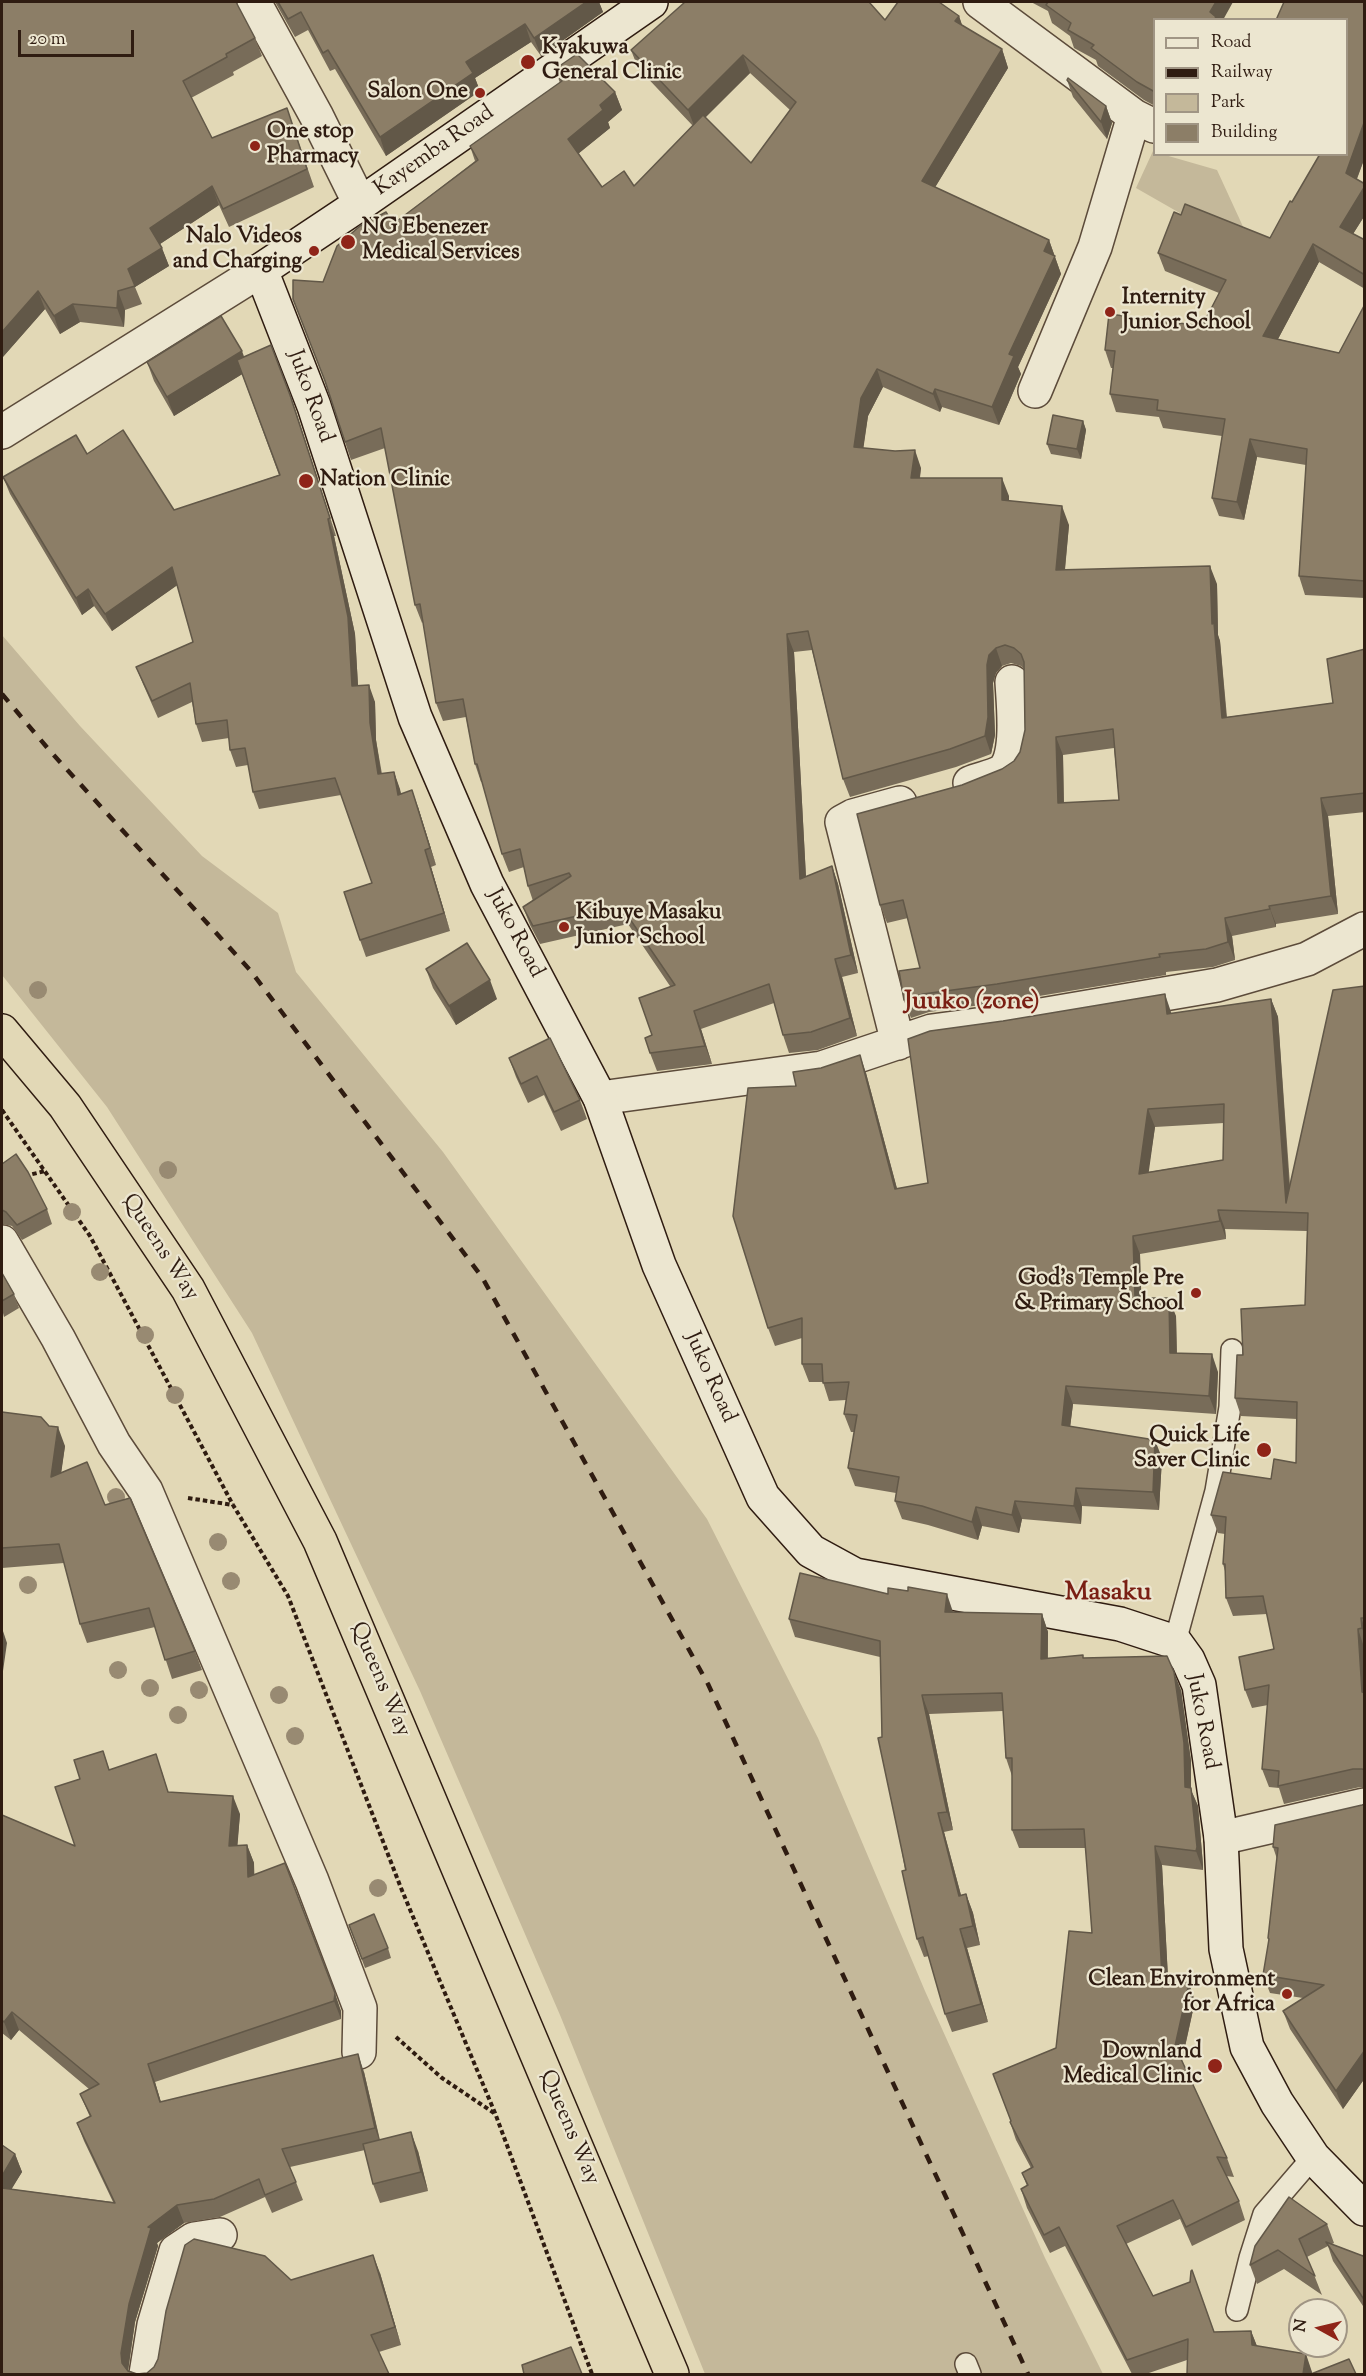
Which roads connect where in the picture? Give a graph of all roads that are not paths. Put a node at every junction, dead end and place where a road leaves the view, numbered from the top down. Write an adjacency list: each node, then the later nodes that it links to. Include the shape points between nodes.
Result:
1 (254, 2): 5 (street)
2 (651, 2): 5 (street, Kayemba Road)
3 (980, 2): 4 (street)
4 (1144, 121): 7 (street)
5 (360, 204): 6 (street, Kayemba Road)
6 (261, 270): 8 (street, Kayemba Road); 13 (street, Juko Road, via 314,406 415,717 487,884)
7 (1035, 391)
8 (2, 432)
9 (1012, 682): 12 (street, via 1013,737 1009,765 1001,772 842,822)
10 (1365, 928): 12 (street, via 1306,959 1217,985 932,1031)
11 (2, 1031): 25 (highway, Queens Way, via 65,1106 188,1289 320,1541)
12 (898, 1043): 13 (street, via 822,1068)
13 (600, 1098): 16 (street, Juko Road, via 658,1264 763,1497 811,1551 855,1575 1120,1624)
14 (2, 1242): 19 (street, via 114,1444 146,1491 280,1803 360,2008)
15 (1232, 1350): 16 (lane, via 1230,1407 1216,1491)
16 (1175, 1642): 18 (street, Juko Road, via 1199,1685)
17 (1365, 1805): 18 (street)
18 (1221, 1838): 20 (street, Juko Road, via 1226,1949 1247,2047 1277,2103)
19 (359, 2052)
20 (1313, 2157): 21 (street, Juko Road); 23 (lane, via 1264,2214)
21 (1365, 2209)
22 (220, 2235): 24 (street, via 194,2239 176,2251 154,2325)
23 (1237, 2310)
24 (146, 2374)
25 (672, 2374)

